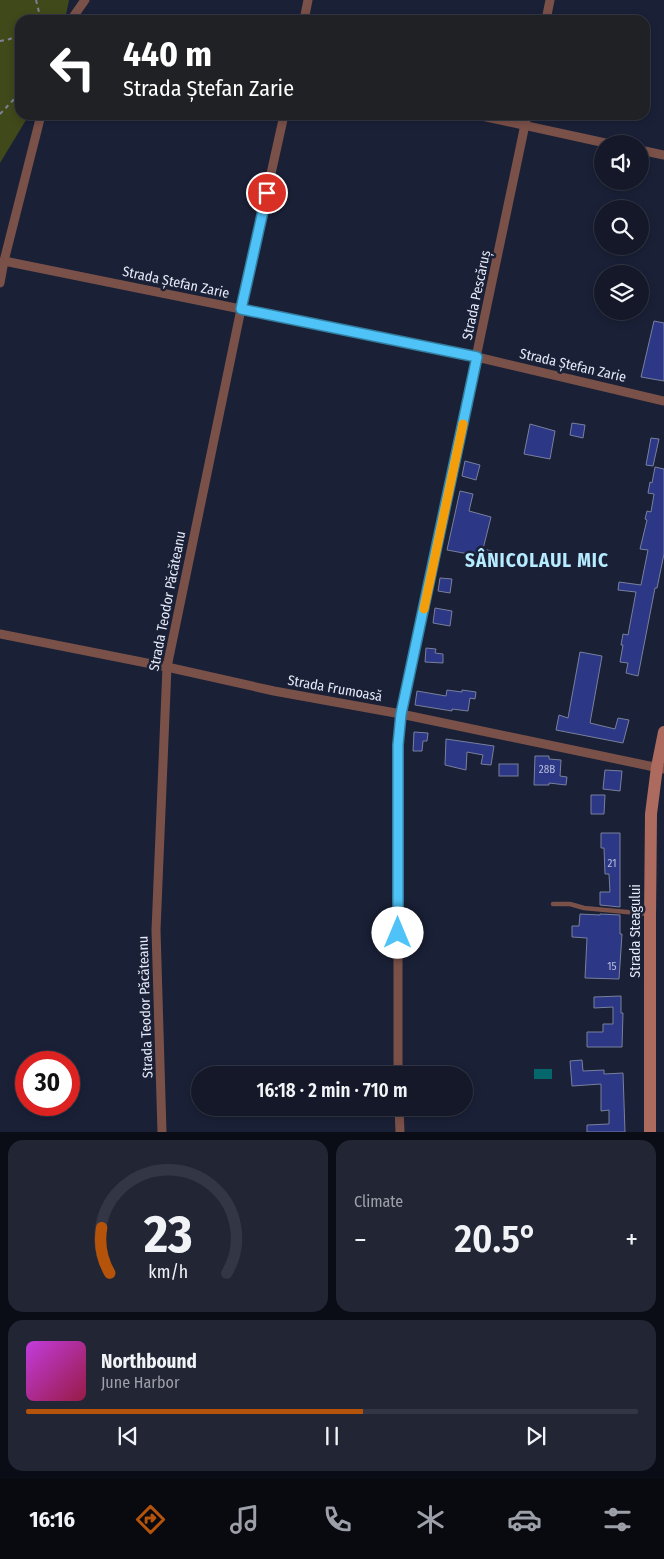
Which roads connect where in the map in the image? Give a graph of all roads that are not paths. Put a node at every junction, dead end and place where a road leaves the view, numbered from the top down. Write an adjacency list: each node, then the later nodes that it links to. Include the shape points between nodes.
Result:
1 (84, 0): 4 (street)
2 (308, 0): 5 (street)
3 (550, 0): 6 (street)
4 (74, 15)
5 (305, 15)
6 (547, 15)
7 (40, 120): 15 (street)
8 (283, 120): 17 (street, Strada Teodor Păcăteanu)
9 (500, 120): 11 (street)
10 (526, 120): 11 (street, Strada Pescăruș)
11 (524, 125): 12 (street); 18 (street, Strada Pescăruș)
12 (594, 140)
13 (649, 152): 14 (street)
14 (664, 155)
15 (4, 261): 16 (street); 17 (street, Strada Ștefan Zarie)
16 (0, 283)
17 (241, 309): 18 (street, Strada Ștefan Zarie); 21 (street, Strada Teodor Păcăteanu)
18 (477, 357): 19 (street, Strada Ștefan Zarie); 22 (street, Strada Pescăruș)
19 (664, 401)
20 (0, 634): 21 (street, Strada Frumoasă)
21 (166, 668): 22 (street, Strada Frumoasă); 29 (street, Strada Teodor Păcăteanu, via 156,930)
22 (401, 714): 24 (street, Strada Frumoasă); 27 (street, Strada Pescăruș, via 398,745)
23 (664, 732): 24 (main road, Strada Steagului)
24 (660, 768): 26 (main road, Strada Steagului, via 651,814)
25 (553, 904): 26 (lane)
26 (650, 914): 31 (main road, Strada Steagului)
27 (398, 1066)
28 (399, 1116): 30 (street)
29 (162, 1132)
30 (400, 1132)
31 (650, 1132)

